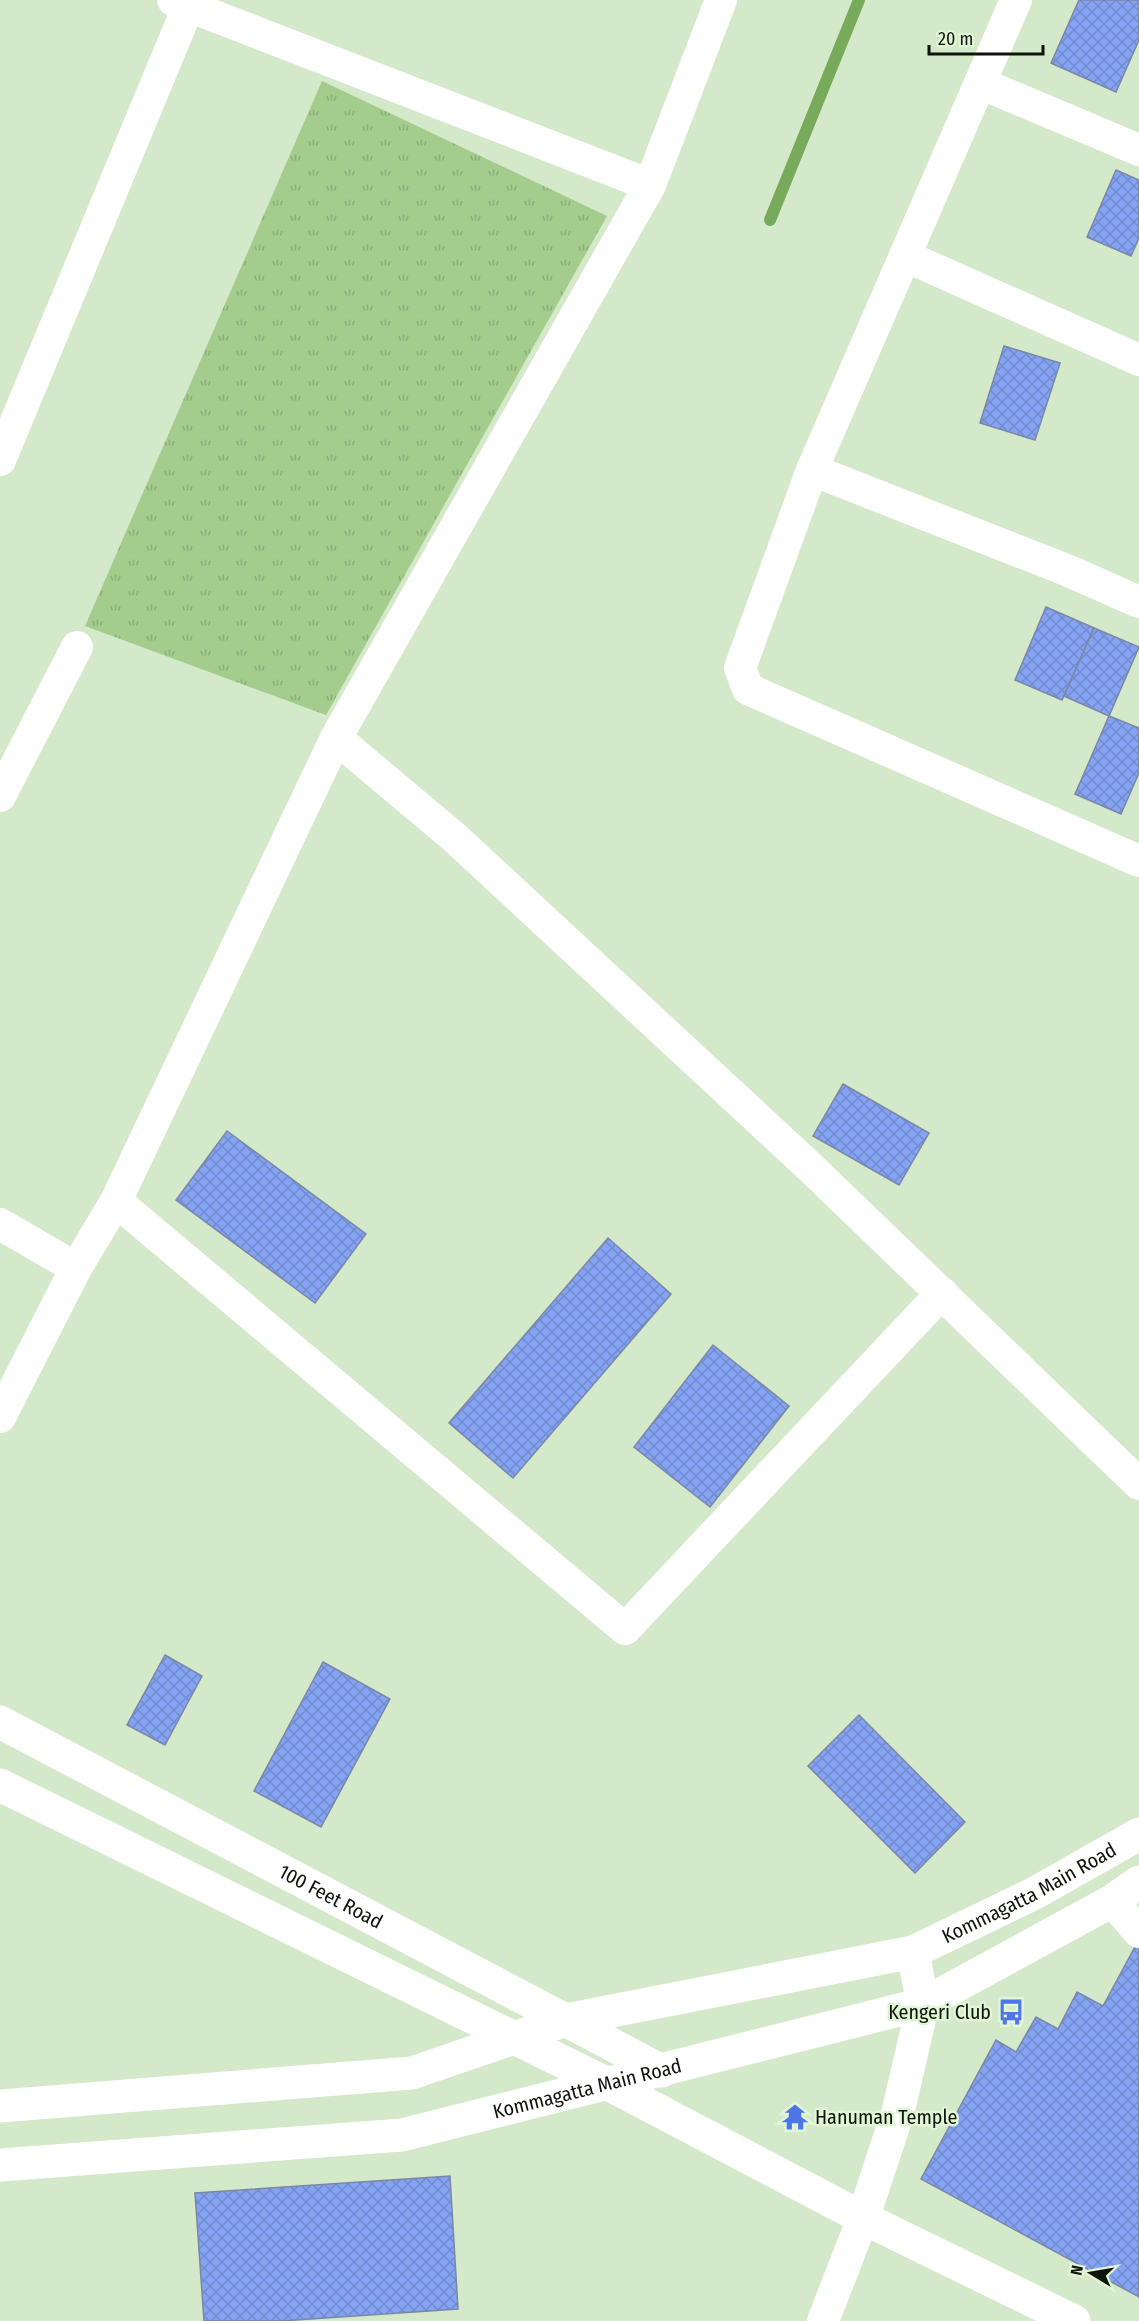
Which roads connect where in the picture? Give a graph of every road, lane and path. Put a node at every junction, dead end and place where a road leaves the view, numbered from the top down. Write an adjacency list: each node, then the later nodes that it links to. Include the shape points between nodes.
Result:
1 (721, 0): 6 (street)
2 (1016, 0): 4 (street)
3 (184, 2): 6 (street); 9 (street)
4 (980, 83): 5 (street); 7 (street)
5 (1139, 150)
6 (650, 185): 13 (street)
7 (904, 256): 8 (street); 10 (street)
8 (1139, 360)
9 (0, 460)
10 (812, 470): 11 (street); 15 (street, via 740,668 748,689)
11 (1139, 602)
12 (77, 647): 14 (street)
13 (336, 738): 16 (street); 19 (street, via 455,838)
14 (0, 796)
15 (1139, 861)
16 (116, 1201): 18 (street); 19 (street, via 625,1629)
17 (0, 1224): 18 (street)
18 (76, 1268): 20 (street)
19 (942, 1293): 21 (street)
20 (0, 1417)
21 (1139, 1484)
22 (0, 1722): 30 (main road, 100 Feet Road)
23 (0, 1785): 31 (main road)
24 (1139, 1834): 28 (main road, Kommagatta Main Road, via 1035,1893)
25 (1139, 1882): 26 (main road, Kommagatta Main Road)
26 (1112, 1901): 27 (street); 29 (main road, Kommagatta Main Road)
27 (1139, 1932)
28 (913, 1952): 29 (main road); 30 (main road, Kommagatta Main Road)
29 (923, 2004): 32 (main road, Kommagatta Main Road); 36 (main road, via 898,2112)
30 (566, 2020): 31 (main road, Kommagatta Main Road); 32 (main road, 100 Feet Road)
31 (513, 2037): 33 (main road); 34 (main road, Kommagatta Main Road, via 412,2073)
32 (662, 2071): 33 (main road, Kommagatta Main Road)
33 (608, 2084): 35 (main road, Kommagatta Main Road, via 402,2135); 36 (main road)
34 (0, 2106)
35 (0, 2165)
36 (862, 2218): 37 (street); 38 (main road)
37 (823, 2321)
38 (1074, 2321)

